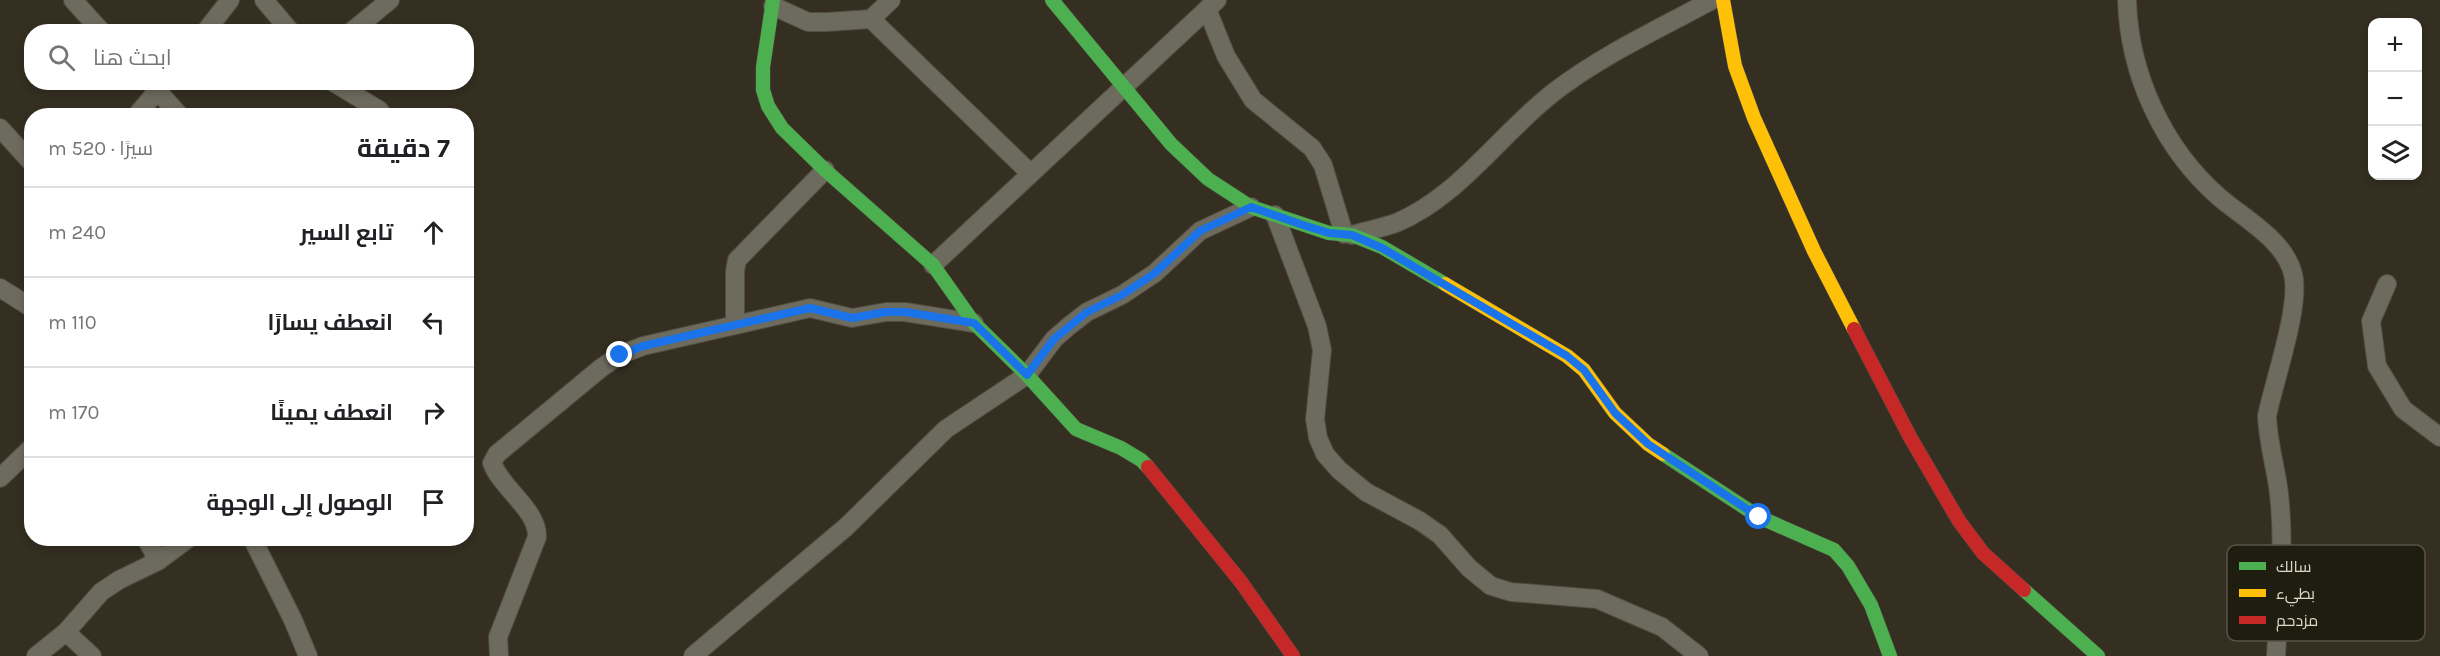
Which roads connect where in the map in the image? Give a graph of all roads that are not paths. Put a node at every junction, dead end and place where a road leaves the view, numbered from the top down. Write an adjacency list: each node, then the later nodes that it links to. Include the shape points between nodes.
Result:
1 (73, 0): 13 (street)
2 (230, 0): 14 (street)
3 (264, 0): 15 (street)
4 (390, 0): 16 (street)
5 (891, 0): 12 (street)
6 (1712, 0): 30 (street, via 1581,72 1527,114 1450,190 1422,209 1395,223)
7 (1723, 0): 56 (street, via 1735,66 1754,118 1814,251 1910,436 1983,553)
8 (2127, 0): 41 (street, via 2127,21 2137,66 2153,110 2174,147 2217,195 2275,241 2294,274 2294,302 2267,416 2279,493)
9 (773, 3): 12 (street, via 808,22); 26 (street, via 763,90 782,128)
10 (1058, 3): 17 (street)
11 (1212, 5): 17 (street); 30 (street, via 1226,56 1253,100 1312,148 1323,165)
12 (871, 19): 27 (street)
13 (95, 24)
14 (211, 24)
15 (284, 24)
16 (361, 24)
17 (1124, 85): 27 (street); 28 (street, via 1189,162)
18 (153, 90): 21 (street)
19 (161, 90): 22 (street)
20 (346, 90): 23 (street)
21 (141, 108)
22 (174, 108)
23 (376, 108)
24 (0, 128): 25 (street)
25 (24, 154)
26 (825, 170): 31 (street); 36 (street, via 737,260)
27 (1030, 173): 31 (street)
28 (1251, 207): 29 (street); 37 (street, via 1200,231 1155,273 1078,319 1054,339)
29 (1275, 215): 30 (street); 54 (street, via 1317,326 1322,350 1318,438 1339,470 1366,492 1440,535 1491,586 1511,592 1597,599 1662,627)
30 (1348, 235): 55 (street, via 1382,248 1567,356 1584,370 1615,413 1648,444 1759,517 1834,550 1871,605)
31 (933, 265): 35 (street)
32 (2387, 284): 38 (street, via 2371,321 2377,366 2403,409)
33 (0, 288): 34 (street)
34 (24, 303)
35 (974, 323): 36 (street, via 905,312 852,318 810,308); 37 (street)
36 (735, 325): 51 (street, via 620,355 497,454 492,463 495,472 538,529 498,637)
37 (1027, 375): 52 (street, via 946,429 846,527); 53 (street, via 1076,429 1141,460 1160,480 1241,582)
38 (2440, 438)
39 (24, 455): 40 (street)
40 (0, 478)
41 (2282, 545)
42 (150, 546): 45 (street)
43 (178, 546): 45 (street)
44 (256, 546): 50 (street)
45 (158, 561): 46 (street, via 101,592)
46 (66, 632): 48 (street); 49 (street)
47 (2277, 641): 57 (street)
48 (36, 656)
49 (92, 656)
50 (308, 656)
51 (499, 656)
52 (693, 656)
53 (1293, 656)
54 (1699, 656)
55 (1890, 656)
56 (2098, 656)
57 (2276, 656)

